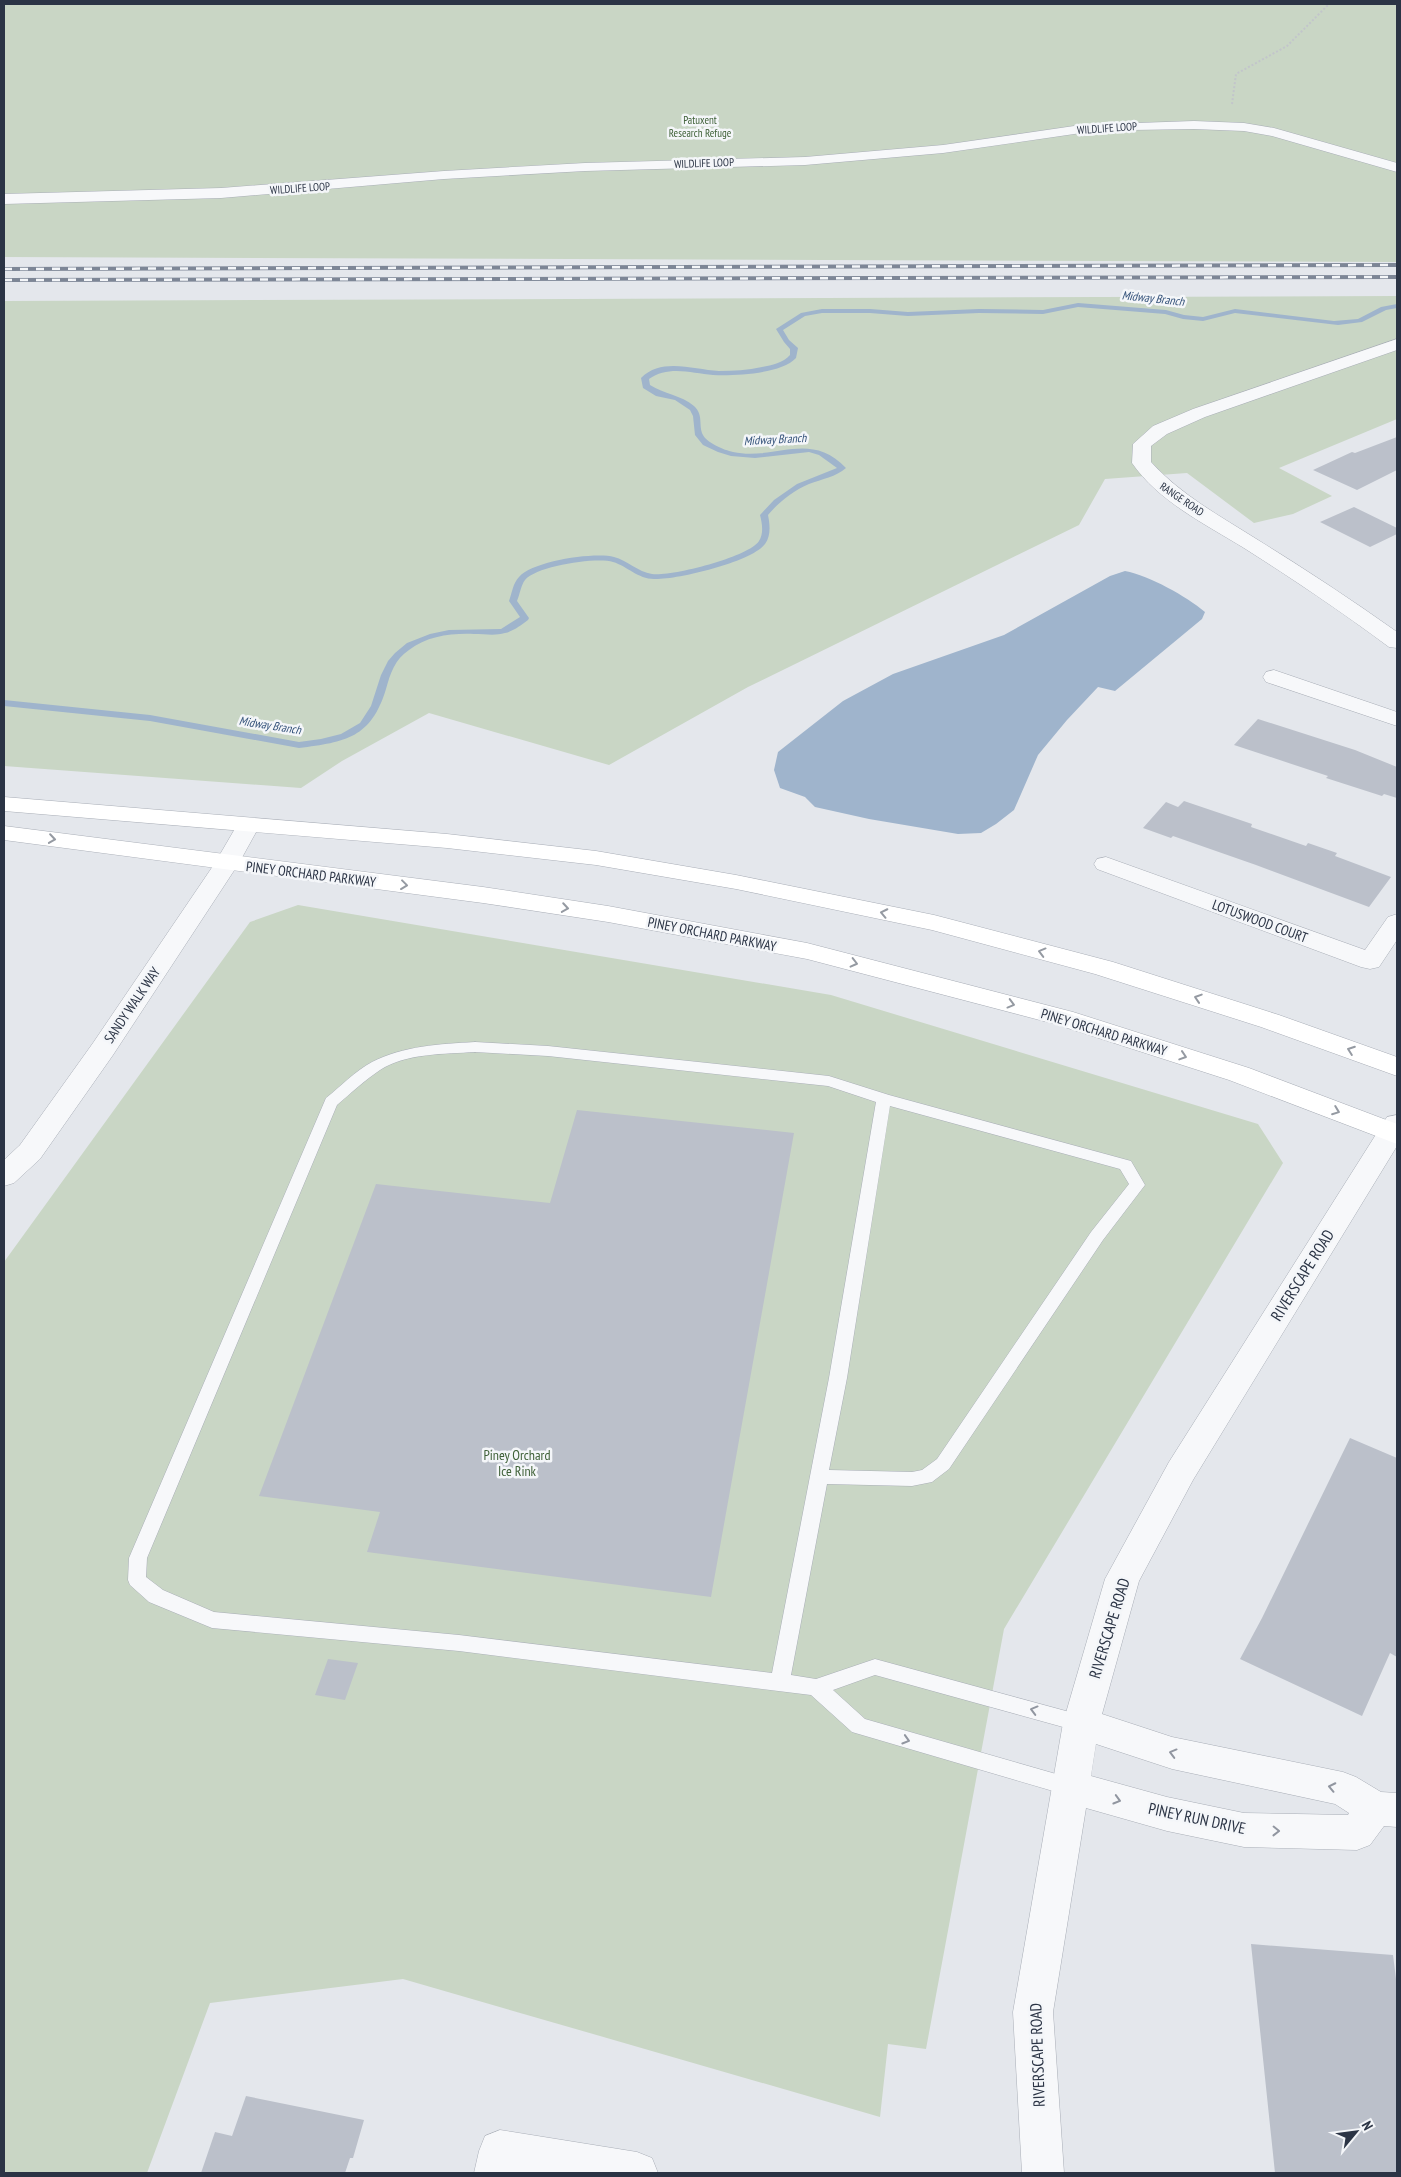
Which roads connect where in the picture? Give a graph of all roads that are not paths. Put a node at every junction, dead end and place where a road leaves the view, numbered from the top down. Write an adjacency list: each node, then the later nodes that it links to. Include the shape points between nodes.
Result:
1 (1397, 168): 2 (street, WILDLIFE LOOP, via 1274,132 1244,127 1131,126 1072,130 943,149 805,161 585,167 221,193)
2 (4, 199)
3 (1397, 344): 4 (street, RANGE ROAD, via 1199,413 1160,430 1142,444 1141,463 1157,482 1339,600)
4 (1397, 642)
5 (1274, 677): 6 (street)
6 (1397, 719)
7 (4, 804): 8 (street)
8 (248, 825): 10 (street, SANDY WALK WAY); 13 (street, one-way to 8, via 1104,968 934,923 736,882 596,858 447,840)
9 (4, 832): 10 (street, PINEY ORCHARD PARKWAY, one-way to 10)
10 (227, 863): 15 (street, PINEY ORCHARD PARKWAY, one-way to 15, via 579,910 807,951 1064,1018 1239,1074); 16 (street, SANDY WALK WAY, via 103,1050 30,1152)
11 (1106, 864): 12 (street, LOTUSWOOD COURT, via 1370,961)
12 (1397, 922)
13 (1397, 1066)
14 (884, 1099): 17 (lane); 17 (lane, via 1125,1164 1137,1185 1098,1236 943,1464 926,1477 912,1479); 18 (lane, via 829,1081 548,1051 474,1047 440,1049 376,1066 331,1102 138,1558 136,1580 156,1596 212,1620 459,1643)
15 (1396, 1130): 20 (street, RIVERSCAPE ROAD, via 1181,1471 1122,1579)
16 (4, 1176)
17 (820, 1477): 18 (lane)
18 (780, 1681): 19 (lane)
19 (816, 1687): 20 (lane, one-way to 19, via 875,1667); 21 (lane, one-way to 21, via 859,1726)
20 (1081, 1723): 21 (street, RIVERSCAPE ROAD); 22 (street, PINEY RUN DRIVE, one-way to 20, via 1343,1789 1172,1754)
21 (1070, 1787): 22 (street, PINEY RUN DRIVE, one-way to 22, via 1167,1814 1244,1830 1357,1833); 25 (street, RIVERSCAPE ROAD, via 1032,2012)
22 (1386, 1810)
23 (495, 2173): 24 (street, via 500,2151)
24 (638, 2173)
25 (1043, 2173)

